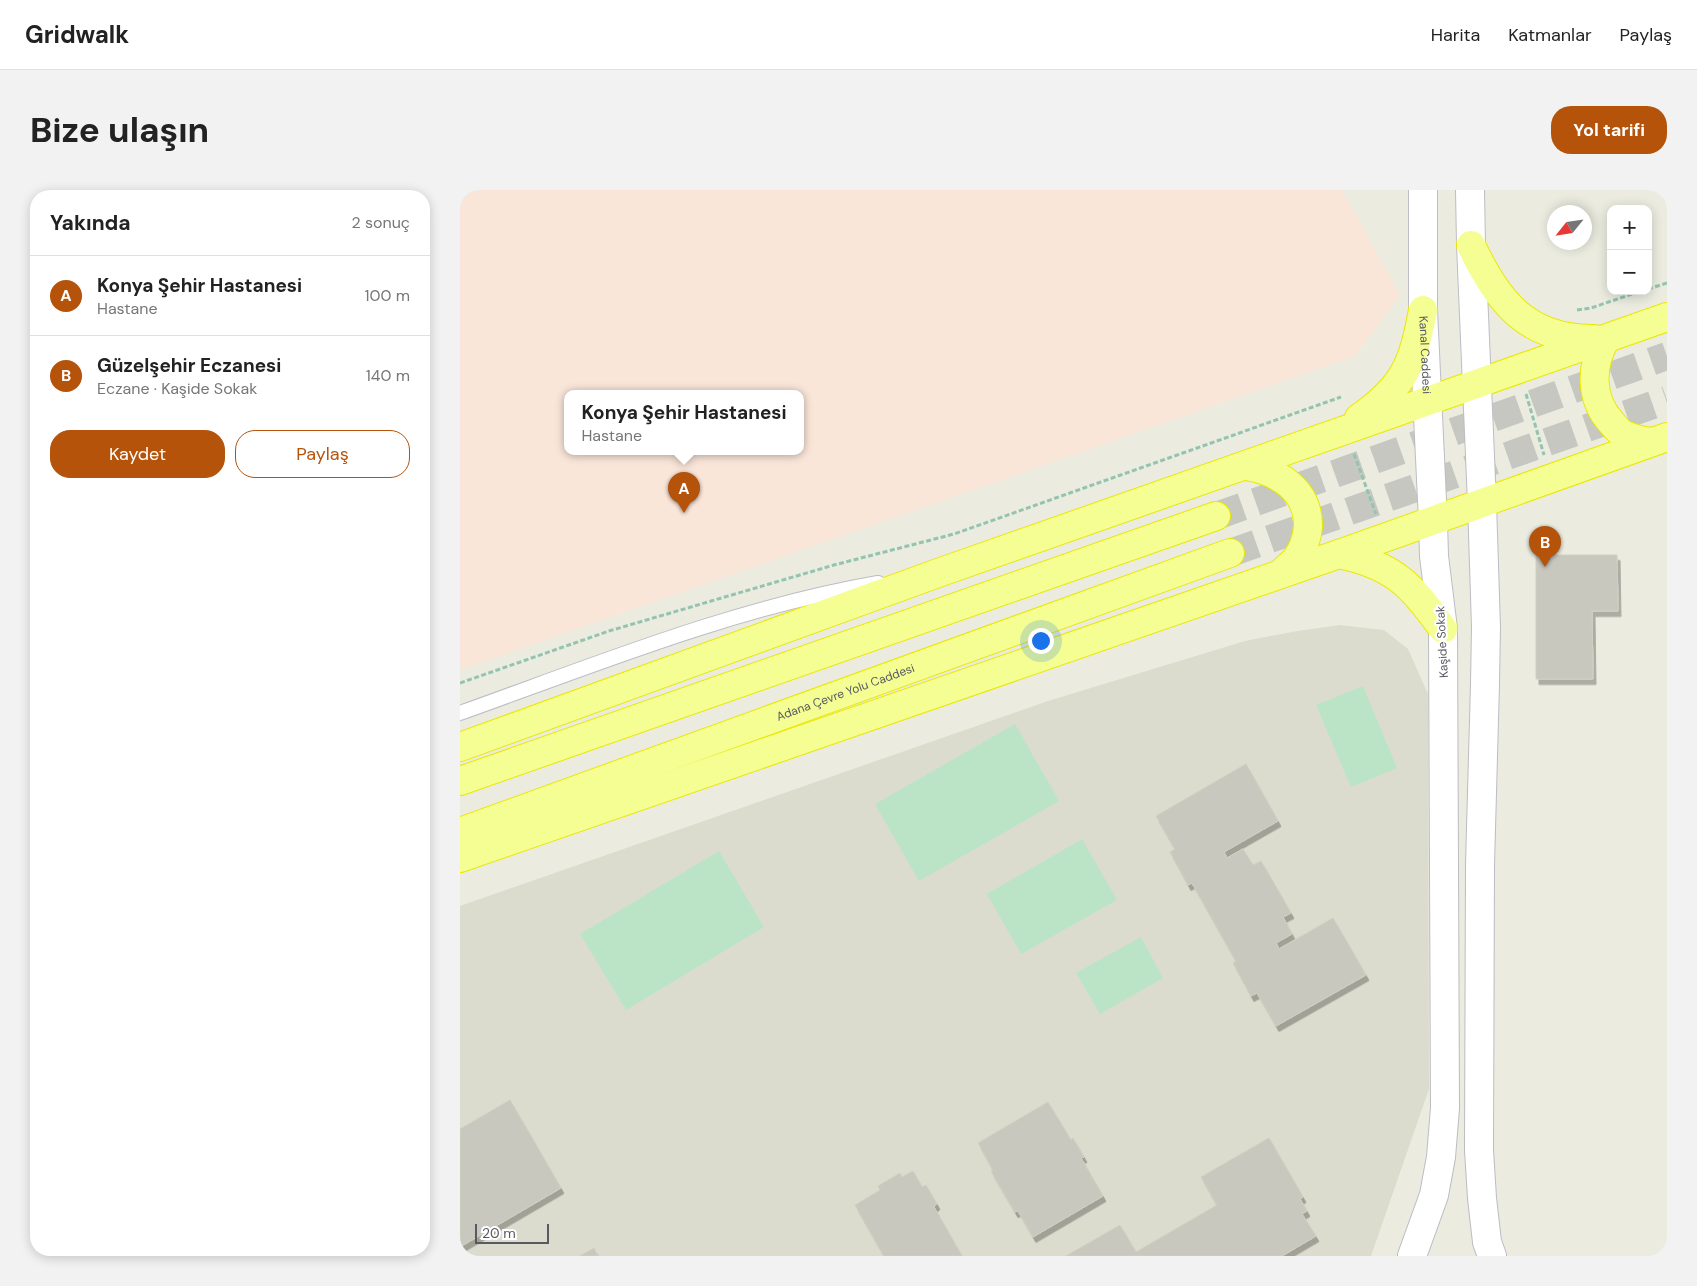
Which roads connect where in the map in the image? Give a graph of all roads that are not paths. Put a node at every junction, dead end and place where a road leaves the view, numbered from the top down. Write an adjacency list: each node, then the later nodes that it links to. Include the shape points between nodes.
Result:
1 (1423, 190): 4 (street, Kanal Caddesi)
2 (1470, 190): 3 (street)
3 (1471, 245): 6 (highway, via 1484,273 1499,294 1516,313 1534,326 1576,339); 7 (street)
4 (1423, 310): 8 (street, Kanal Caddesi); 9 (highway, via 1415,351 1402,378 1375,407)
5 (1667, 317): 6 (highway)
6 (1606, 339): 7 (highway); 10 (highway, via 1595,363 1594,380 1599,404 1606,417 1624,435)
7 (1476, 384): 8 (highway); 12 (street)
8 (1427, 402): 9 (highway); 14 (street, Kanal Caddesi)
9 (1339, 432): 11 (highway)
10 (1659, 440): 12 (highway)
11 (1246, 466): 17 (highway); 18 (highway, via 1262,468 1288,482 1305,506 1308,533 1304,546)
12 (1482, 503): 14 (highway); 26 (street, via 1486,627 1480,865 1480,1150 1482,1198 1487,1242)
13 (1216, 516): 22 (highway)
14 (1432, 521): 16 (highway); 19 (street, Kaşide Sokak)
15 (1230, 553): 23 (highway, Adana Çevre Yolu Caddesi)
16 (1339, 554): 18 (highway); 19 (highway, via 1362,559 1401,579 1429,608)
17 (938, 573): 20 (lane, via 760,609); 21 (highway)
18 (1282, 573): 24 (highway)
19 (1443, 629): 25 (street, Kaşide Sokak, via 1445,1108 1434,1195)
20 (460, 713)
21 (460, 747)
22 (460, 781)
23 (460, 832)
24 (460, 858)
25 (1412, 1256)
26 (1492, 1256)

